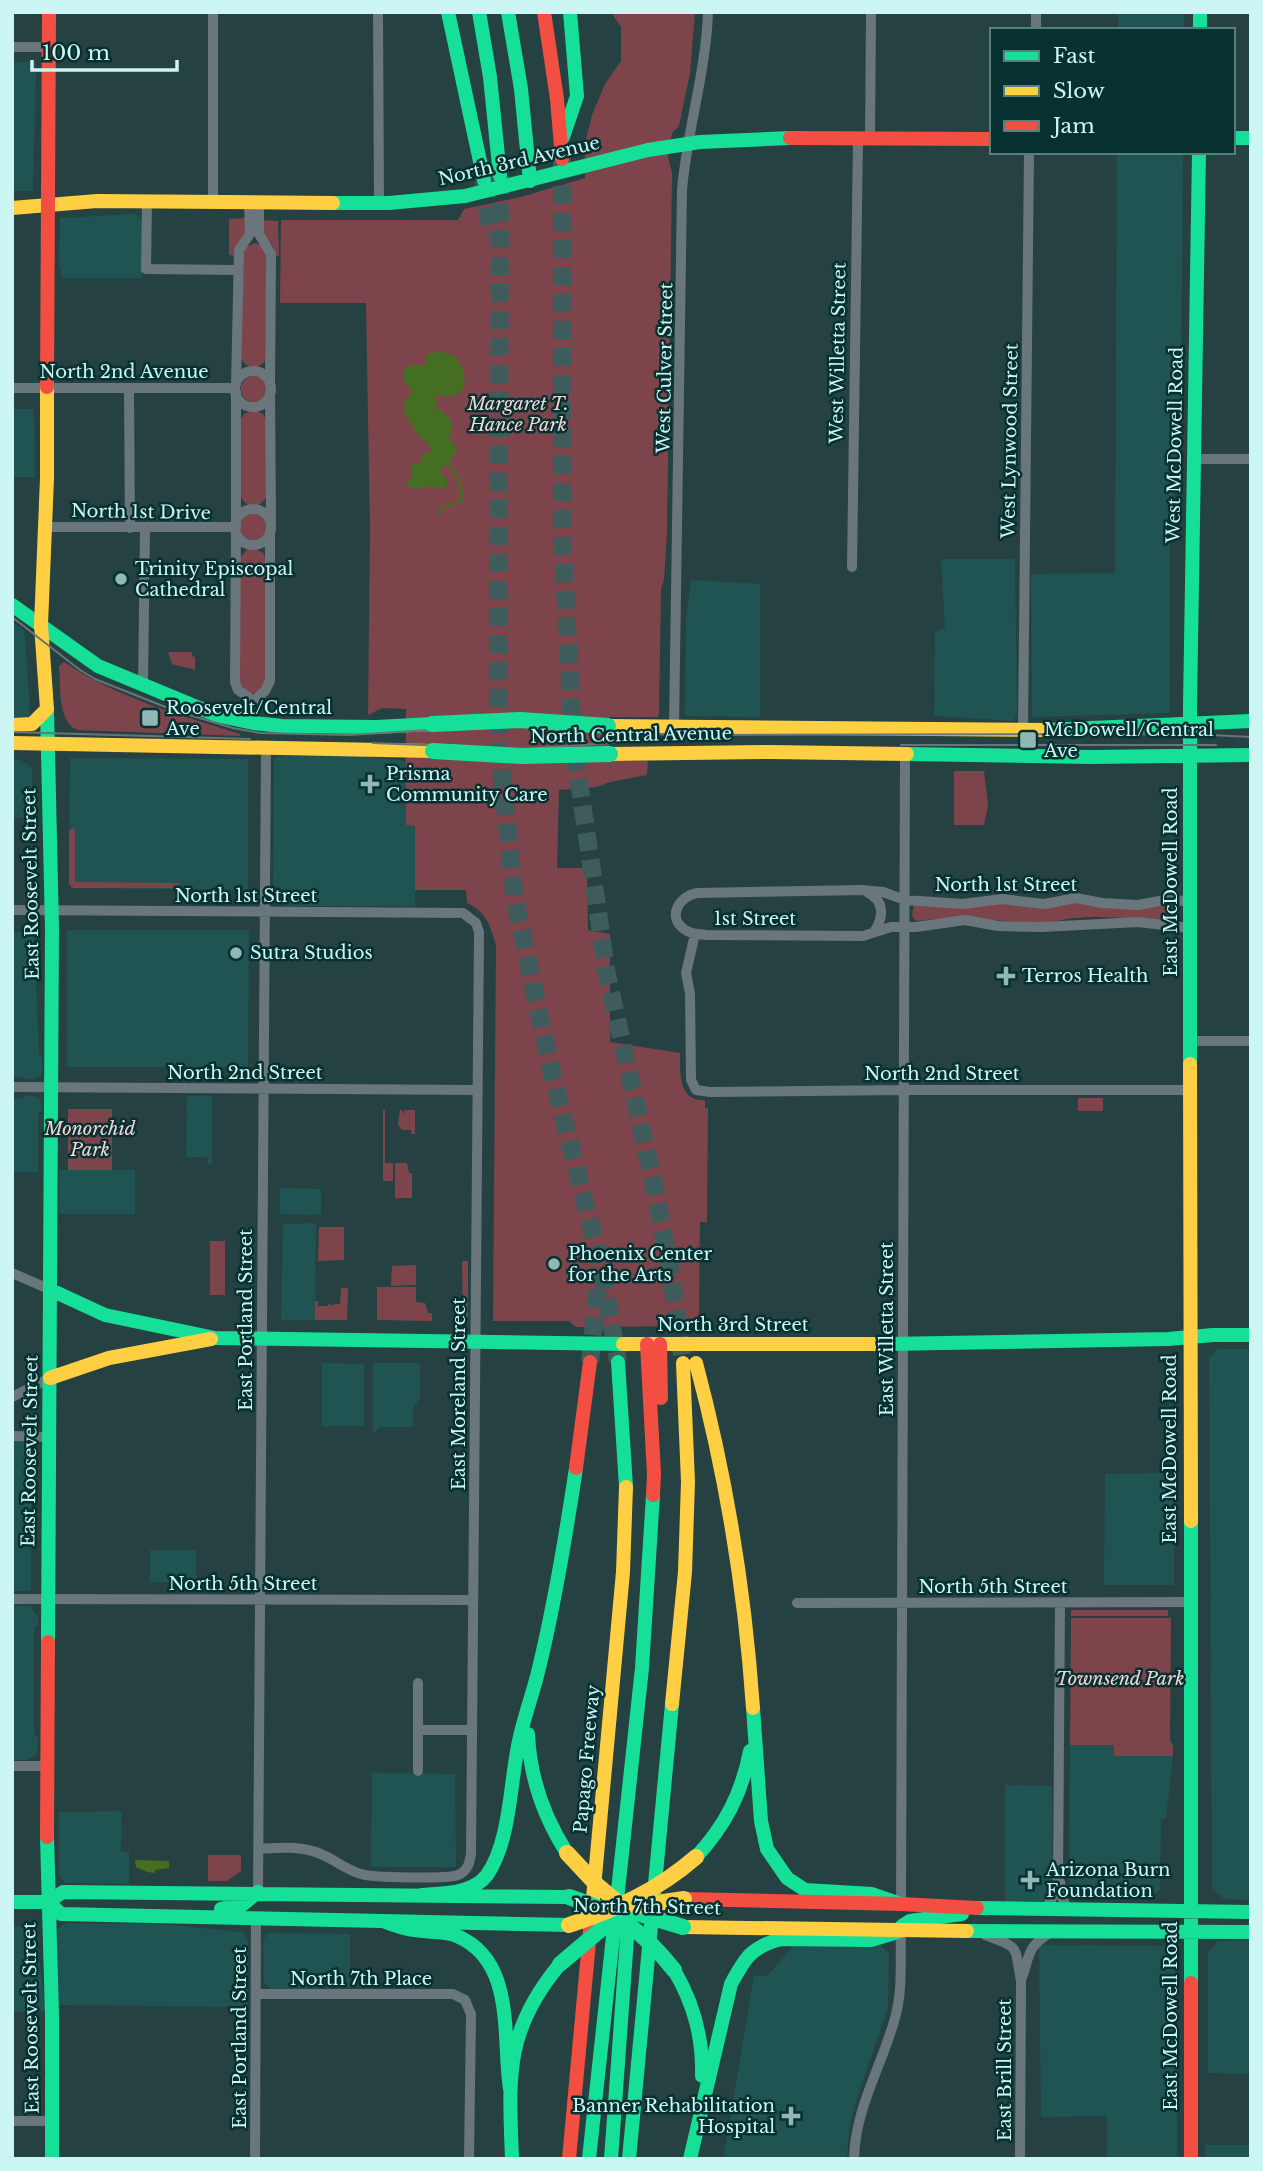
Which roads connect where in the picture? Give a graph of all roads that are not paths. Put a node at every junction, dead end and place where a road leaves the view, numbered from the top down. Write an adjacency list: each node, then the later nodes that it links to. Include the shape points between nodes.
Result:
1 (49, 12): 12 (main road, East Roosevelt Street)
2 (213, 12): 22 (street)
3 (378, 12): 24 (street)
4 (448, 12): 20 (main road)
5 (479, 12): 19 (main road)
6 (508, 12): 18 (main road, via 522,89)
7 (544, 12): 8 (main road, via 562,151 577,96)
8 (570, 12)
9 (708, 12): 15 (street, West Culver Street)
10 (871, 12): 13 (street, West Willetta Street)
11 (12, 47): 12 (street)
12 (49, 47): 25 (main road, East Roosevelt Street)
13 (864, 139): 14 (main road, North 3rd Avenue); 15 (main road, North 3rd Avenue); 41 (street, West Willetta Street)
14 (990, 139)
15 (689, 144): 18 (main road, North 3rd Avenue); 51 (street, West Culver Street, via 682,190)
16 (1029, 154): 52 (street, West Lynwood Street)
17 (1199, 154): 34 (main road, West McDowell Road)
18 (529, 174): 24 (main road, North 3rd Avenue, via 459,197)
19 (500, 176)
20 (484, 180)
21 (147, 202): 22 (main road, North 3rd Avenue); 25 (main road, North 3rd Avenue); 28 (street, via 146,270)
22 (213, 202): 23 (main road, North 3rd Avenue)
23 (254, 202): 24 (main road, North 3rd Avenue); 27 (street)
24 (379, 203)
25 (47, 207): 26 (main road, North 3rd Avenue); 30 (main road, East Roosevelt Street)
26 (12, 208)
27 (254, 234): 28 (street, via 239,250); 33 (street, via 271,254)
28 (238, 270): 32 (street)
29 (12, 388): 30 (street, North 2nd Avenue)
30 (47, 388): 31 (street, North 2nd Avenue); 36 (main road, East Roosevelt Street)
31 (129, 388): 32 (street, North 2nd Avenue); 37 (street)
32 (235, 388): 33 (street, via 242,375 253,371 264,375); 33 (street, via 242,402 253,407 264,403); 39 (street)
33 (270, 389): 40 (street)
34 (1195, 459): 35 (street); 53 (main road, West McDowell Road)
35 (1251, 459)
36 (45, 527): 37 (street, North 1st Drive); 44 (main road, East Roosevelt Street)
37 (130, 527): 38 (street, North 1st Drive)
38 (145, 527): 39 (street, North 1st Drive); 45 (street)
39 (236, 527): 40 (street, via 242,541 253,545 264,541); 40 (street, via 242,514 253,510 265,514); 46 (street, via 235,682)
40 (271, 528): 46 (street, via 270,681)
41 (852, 567)
42 (12, 606): 44 (main road, North Central Avenue)
43 (12, 617): 44 (main road)
44 (35, 621): 45 (main road, North Central Avenue, via 98,666); 47 (main road, East Roosevelt Street)
45 (143, 687): 49 (main road, North Central Avenue, via 215,715)
46 (254, 701): 49 (street)
47 (47, 709): 50 (main road, via 32,724); 54 (main road, East Roosevelt Street)
48 (1251, 721): 53 (main road, North Central Avenue, via 1215,721)
49 (253, 723): 51 (main road, North Central Avenue, bridge, via 377,727 523,718)
50 (19, 725)
51 (674, 727): 52 (main road, North Central Avenue)
52 (1023, 730): 53 (main road, North Central Avenue, via 1089,730)
53 (1190, 740): 57 (main road, North Central Avenue, via 1033,757); 58 (main road, North Central Avenue); 61 (main road, East McDowell Road)
54 (48, 743): 55 (main road, North Central Avenue); 56 (main road, North Central Avenue); 63 (main road, East Roosevelt Street)
55 (12, 744)
56 (266, 747): 57 (main road, North Central Avenue, bridge, via 521,756); 64 (street, East Portland Street)
57 (905, 754): 60 (street, East Willetta Street)
58 (1251, 755)
59 (863, 890): 60 (street, 1st Street); 68 (street, via 874,895 882,909); 69 (street, 1st Street, via 691,894 681,900 677,913 680,926)
60 (905, 900): 61 (street, North 1st Street, via 963,904 1003,899 1044,904 1076,898 1138,905); 66 (street, East Willetta Street)
61 (1190, 901): 67 (main road, East McDowell Road)
62 (12, 910): 63 (street, North 1st Street)
63 (51, 910): 64 (street, North 1st Street); 73 (main road, East Roosevelt Street)
64 (264, 912): 65 (street, North 1st Street, via 463,914); 74 (street, East Portland Street)
65 (476, 923): 75 (street, East Moreland Street)
66 (905, 927): 67 (street, North 1st Street, via 965,920 998,926 1138,922); 68 (street, 1st Street); 76 (street, East Willetta Street)
67 (1190, 928): 70 (main road, East McDowell Road)
68 (874, 932): 69 (street, 1st Street, via 863,936)
69 (695, 934): 76 (street, North 2nd Street, via 686,973 691,1080 696,1090)
70 (1190, 1041): 71 (street); 77 (main road, East McDowell Road)
71 (1251, 1041)
72 (12, 1087): 73 (street, North 2nd Street)
73 (52, 1087): 74 (street, North 2nd Street); 79 (main road, East Roosevelt Street)
74 (263, 1089): 75 (street, North 2nd Street); 82 (street, East Portland Street)
75 (478, 1090): 84 (street, East Moreland Street)
76 (904, 1090): 77 (street, North 2nd Street); 85 (street, East Willetta Street)
77 (1190, 1090): 83 (main road, East McDowell Road)
78 (12, 1273): 79 (street, North 3rd Street)
79 (51, 1290): 81 (main road, North 3rd Street, via 105,1315); 89 (main road, East Roosevelt Street)
80 (1251, 1335): 83 (main road, North 3rd Street)
81 (215, 1338): 82 (main road, North 3rd Street); 89 (main road, North 3rd Street, via 119,1355)
82 (261, 1339): 84 (main road, North 3rd Street); 95 (street, East Portland Street)
83 (1189, 1339): 85 (main road, North 3rd Street); 99 (main road, East McDowell Road)
84 (475, 1342): 86 (main road, North 3rd Street); 96 (street, East Moreland Street)
85 (903, 1344): 86 (main road, North 3rd Street); 97 (street, East Willetta Street)
86 (654, 1345): 146 (main road, via 652,1539); 147 (main road, via 662,1471 659,1540)
87 (590, 1362): 102 (main road, via 576,1478)
88 (618, 1362): 145 (main road, Papago Freeway, via 626,1472 623,1572)
89 (50, 1378): 90 (street); 92 (main road, East Roosevelt Street)
90 (12, 1397)
91 (12, 1436): 92 (street)
92 (49, 1437): 94 (main road, East Roosevelt Street)
93 (12, 1599): 94 (street, North 5th Street)
94 (48, 1599): 95 (street, North 5th Street); 107 (main road, East Roosevelt Street)
95 (260, 1600): 96 (street, North 5th Street); 109 (street, East Portland Street)
96 (473, 1600): 105 (street, East Moreland Street)
97 (901, 1602): 98 (street, North 5th Street); 100 (street, North 5th Street); 118 (street, East Willetta Street)
98 (1060, 1602): 99 (street, North 5th Street); 110 (street)
99 (1190, 1602): 122 (main road, East McDowell Road)
100 (797, 1604)
101 (418, 1683): 104 (street)
102 (530, 1706): 113 (main road, via 489,1870 471,1886); 123 (main road, bridge, via 528,1756 547,1820 567,1853)
103 (753, 1720): 114 (main road, bridge, via 741,1791 721,1829 696,1857); 118 (main road, via 764,1838 780,1870 805,1890 872,1894); 148 (main road, via 746,1624 728,1509 714,1430 690,1363 685,1572)
104 (418, 1730): 105 (street); 108 (street)
105 (472, 1730): 109 (street, East Moreland Street, via 471,1853 463,1872 448,1877 368,1875 316,1851)
106 (12, 1766): 107 (street)
107 (48, 1766): 117 (main road, East Roosevelt Street)
108 (418, 1771)
109 (258, 1849): 111 (street, East Portland Street)
110 (1058, 1878): 120 (street); 121 (street)
111 (258, 1892): 112 (main road, North 7th Street); 117 (main road, North 7th Street, via 62,1892); 125 (main road, via 239,1908)
112 (324, 1894): 113 (main road, North 7th Street); 126 (main road, via 307,1902 276,1903)
113 (422, 1895): 123 (main road, North 7th Street, bridge, via 569,1897)
114 (641, 1898): 115 (main road, North 7th Street, bridge); 123 (main road, North 7th Street, bridge)
115 (684, 1899): 118 (main road, North 7th Street); 123 (main road, bridge)
116 (12, 1902): 117 (main road, North 7th Street)
117 (48, 1902): 125 (main road, North 7th Street, via 61,1914); 140 (main road, East Roosevelt Street)
118 (901, 1905): 119 (main road, North 7th Street)
119 (968, 1908): 120 (main road, North 7th Street); 130 (main road, via 957,1916 910,1921)
120 (1045, 1910): 121 (main road, North 7th Street)
121 (1068, 1910): 122 (main road, North 7th Street)
122 (1190, 1910): 124 (main road, North 7th Street); 133 (main road, East McDowell Road)
123 (615, 1911): 127 (main road, North 7th Street, bridge, via 569,1924); 128 (main road, bridge); 129 (main road, bridge); 137 (main road, bridge, via 541,1986 523,2019 513,2052)
124 (1251, 1912)
125 (194, 1916): 126 (main road, North 7th Street)
126 (256, 1918): 127 (main road, North 7th Street); 136 (street, East Portland Street)
127 (383, 1921): 137 (main road, via 404,1929 454,1934 484,1955 503,1997)
128 (633, 1926): 129 (main road, North 7th Street, bridge); 138 (main road, bridge, via 657,1948 690,1999 702,2038)
129 (683, 1927): 130 (main road, North 7th Street)
130 (901, 1931): 131 (main road, North 7th Street); 138 (main road, via 871,1940 781,1939 745,1958 731,1984); 150 (street, via 898,2006 861,2112)
131 (972, 1931): 132 (main road, North 7th Street); 135 (street, East Brill Street, via 1013,1946)
132 (1053, 1932): 133 (main road, North 7th Street); 135 (street, East Brill Street, via 1028,1953)
133 (1190, 1932): 134 (main road, North 7th Street); 152 (main road, East McDowell Road)
134 (1251, 1932)
135 (1021, 1980): 151 (street, East Brill Street)
136 (256, 1994): 142 (street, East Portland Street); 143 (street, North 7th Place, via 453,1994 465,2000 471,2014)
137 (510, 2089): 144 (main road)
138 (699, 2115): 149 (main road)
139 (12, 2121): 140 (street)
140 (52, 2121): 141 (main road, East Roosevelt Street)
141 (52, 2159)
142 (255, 2159)
143 (469, 2159)
144 (512, 2159)
145 (569, 2159)
146 (589, 2159)
147 (611, 2159)
148 (629, 2159)
149 (690, 2159)
150 (854, 2159)
151 (1020, 2159)
152 (1191, 2159)

